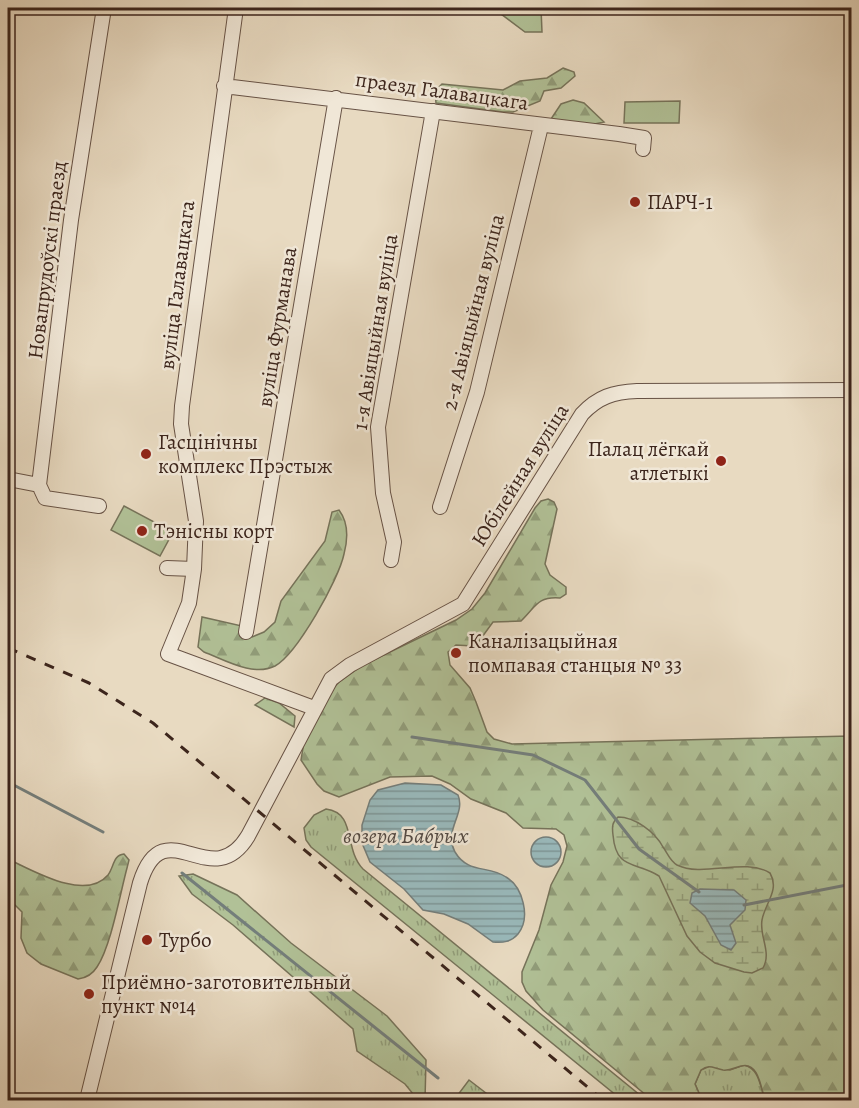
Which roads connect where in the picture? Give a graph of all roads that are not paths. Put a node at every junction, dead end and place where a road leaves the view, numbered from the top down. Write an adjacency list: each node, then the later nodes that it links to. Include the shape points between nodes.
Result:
1 (104, 8): 10 (street, Новапрудоўскі праезд, via 71,220)
2 (236, 8): 3 (street, вуліца Галавацкага)
3 (224, 86): 4 (street, праезд Галавацкага); 15 (street, вуліца Галавацкага, via 182,418 196,521)
4 (336, 98): 5 (street, праезд Галавацкага); 16 (street, вуліца Фурманава)
5 (433, 111): 6 (street, праезд Галавацкага); 13 (street, 1-я Авіяцыйная вуліца, via 378,428 383,493 394,542)
6 (541, 126): 7 (street, праезд Галавацкага, via 644,138); 12 (street, 2-я Авіяцыйная вуліца, via 477,392)
7 (643, 149)
8 (852, 390): 17 (street, Юбілейная вуліца, via 637,390 601,398 582,414 463,604 342,669 331,679)
9 (8, 480): 10 (street)
10 (39, 485): 11 (street, via 45,498)
11 (99, 506)
12 (440, 507)
13 (391, 560)
14 (167, 568): 15 (street)
15 (194, 569): 17 (street, вуліца Галавацкага, via 189,603 168,654)
16 (246, 632)
17 (314, 708): 18 (street, via 235,854 216,860 168,851 156,854 148,862)
18 (87, 1101)

